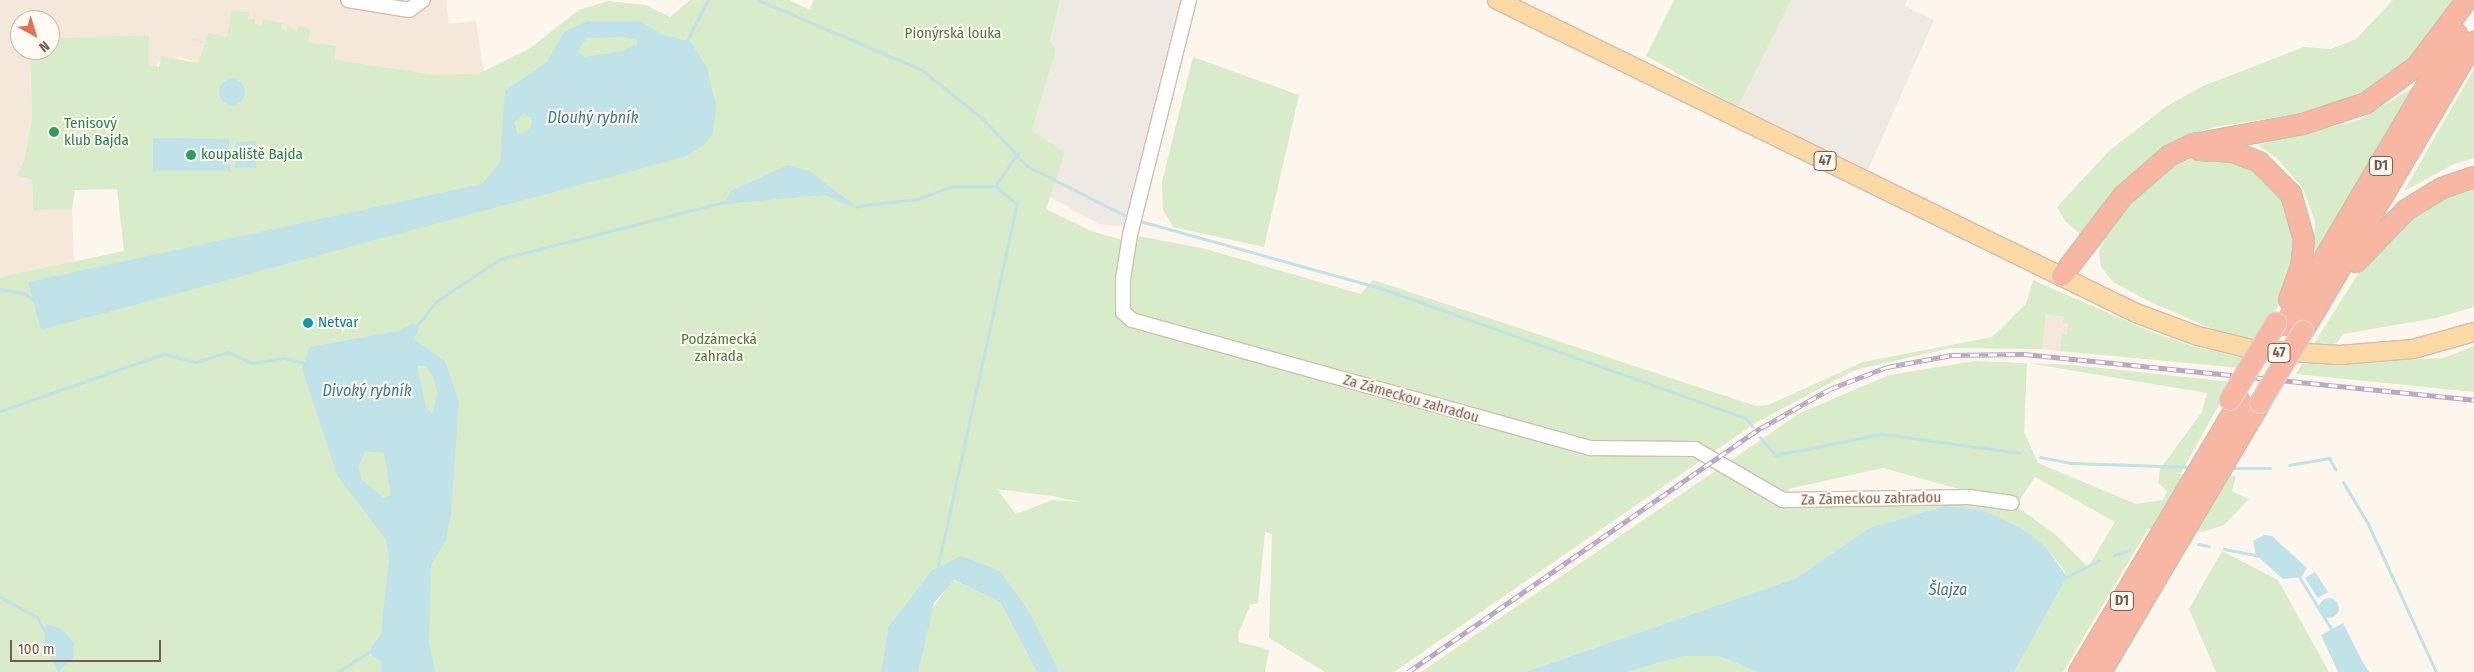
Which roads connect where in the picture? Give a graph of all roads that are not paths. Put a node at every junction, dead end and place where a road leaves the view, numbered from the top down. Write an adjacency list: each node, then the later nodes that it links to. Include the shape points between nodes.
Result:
1 (348, 0): 2 (street, via 409,10)
2 (424, 0)
3 (1189, 0): 15 (street, Za Zámeckou zahradou, via 1130,234 1123,312 1132,320 1590,448 1695,449 1783,500 1969,496)
4 (1497, 0): 10 (main road, 47)
5 (2467, 0): 8 (highway, via 2417,66 2366,103 2302,124 2194,144)
6 (2474, 4): 12 (highway, D1)
7 (2474, 42): 12 (highway, D1)
8 (2160, 163): 10 (highway, via 2123,196); 12 (highway, via 2195,151 2233,152 2259,162 2288,190 2300,217 2304,253 2294,288)
9 (2474, 177): 12 (highway, via 2442,188 2390,222)
10 (2062, 276): 14 (main road, 47, via 2136,313 2214,342 2299,355)
11 (2474, 322): 14 (main road)
12 (2294, 328): 16 (highway, D1, via 2235,401); 19 (highway, D1, bridge, via 2265,404)
13 (2474, 332): 14 (main road, 47, via 2413,349)
14 (2362, 354)
15 (2012, 503)
16 (2159, 529): 17 (highway); 18 (highway, D1)
17 (2072, 672)
18 (2079, 672)
19 (2101, 672)

